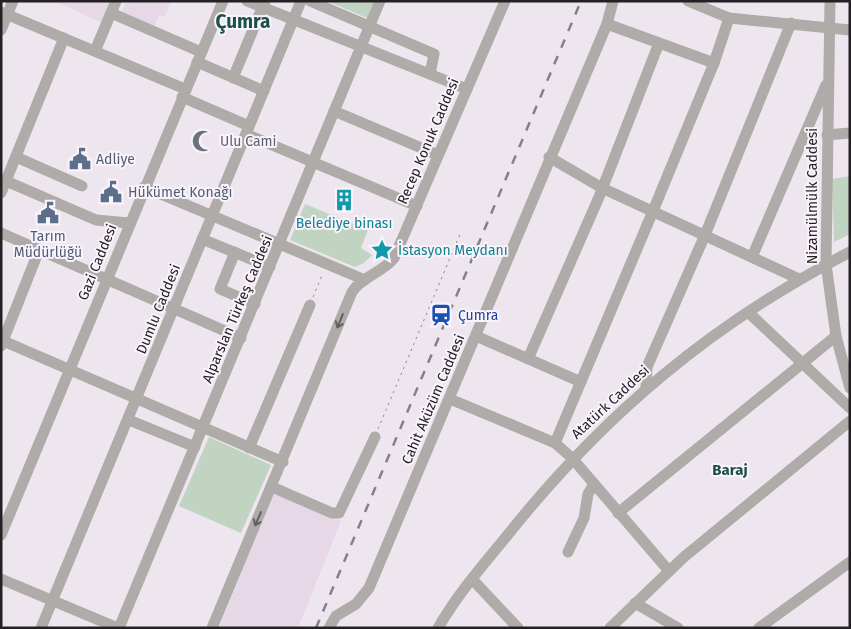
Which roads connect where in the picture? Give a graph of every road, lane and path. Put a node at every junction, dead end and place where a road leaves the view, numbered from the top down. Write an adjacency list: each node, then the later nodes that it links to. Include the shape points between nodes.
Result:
1 (13, 1): 13 (street)
2 (116, 1): 14 (street)
3 (222, 1): 27 (street, Gazi Caddesi)
4 (247, 1): 12 (street)
5 (300, 1): 16 (street, Dumlu Caddesi)
6 (310, 1): 19 (street)
7 (380, 1): 19 (street, Alparslan Türkeş Caddesi)
8 (505, 1): 32 (street, Recep Konuk Caddesi)
9 (612, 1): 18 (street, Cahit Aküzüm Caddesi)
10 (688, 1): 15 (street)
11 (830, 1): 20 (street, Nizamülmülk Caddesi)
12 (263, 4): 16 (street); 30 (street)
13 (4, 13): 21 (street); 23 (street)
14 (111, 13): 26 (street); 27 (street)
15 (729, 18): 17 (street); 28 (street)
16 (293, 20): 25 (street); 33 (street, Dumlu Caddesi)
17 (791, 23): 20 (street); 54 (street)
18 (606, 24): 24 (street); 41 (street, Cahit Aküzüm Caddesi)
19 (370, 26): 25 (street, Alparslan Türkeş Caddesi); 29 (street, via 434,54)
20 (830, 29): 22 (street); 31 (street, Nizamülmülk Caddesi)
21 (1, 30)
22 (850, 30)
23 (64, 38): 26 (street); 40 (street)
24 (659, 43): 28 (street); 46 (street)
25 (361, 48): 29 (street); 35 (street, Alparslan Türkeş Caddesi)
26 (95, 52): 34 (street)
27 (199, 57): 30 (street); 34 (street, Gazi Caddesi)
28 (714, 63): 49 (street)
29 (430, 74): 32 (street)
30 (234, 78): 33 (street)
31 (828, 79): 38 (street, Nizamülmülk Caddesi); 60 (street)
32 (467, 89): 39 (street, Recep Konuk Caddesi)
33 (264, 91): 36 (street, Dumlu Caddesi)
34 (183, 93): 36 (street); 45 (street, Gazi Caddesi)
35 (334, 111): 39 (street); 42 (street, Alparslan Türkeş Caddesi)
36 (248, 130): 42 (street); 50 (street, Dumlu Caddesi)
37 (850, 133): 38 (street)
38 (827, 135): 62 (street, Nizamülmülk Caddesi)
39 (438, 155): 48 (street, Recep Konuk Caddesi)
40 (16, 157): 43 (street); 44 (street)
41 (550, 158): 46 (street); 71 (street, Cahit Aküzüm Caddesi)
42 (313, 162): 48 (street); 56 (street, Alparslan Türkeş Caddesi)
43 (6, 181): 47 (street); 51 (street, via 96,220)
44 (82, 186)
45 (144, 187): 50 (street); 51 (street, Gazi Caddesi)
46 (602, 188): 49 (street); 75 (street)
47 (1, 193)
48 (416, 206): 65 (street, Recep Konuk Caddesi, via 394,258 384,269)
49 (654, 211): 54 (street); 78 (street)
50 (212, 216): 55 (street, Dumlu Caddesi); 56 (street)
51 (129, 223): 64 (street, Gazi Caddesi)
52 (461, 232): 87 (path)
53 (1, 233): 57 (street)
54 (705, 235): 60 (street); 79 (street, via 647,366)
55 (202, 239): 58 (street); 69 (street, Dumlu Caddesi)
56 (280, 244): 61 (street); 63 (street, Alparslan Türkeş Caddesi)
57 (39, 250): 64 (street); 74 (street)
58 (234, 252): 63 (street); 67 (street, via 220,289)
59 (850, 252): 62 (street, Atatürk Caddesi)
60 (752, 257): 66 (street)
61 (327, 264): 65 (street); 68 (path)
62 (826, 264): 66 (street, Atatürk Caddesi); 72 (street, Nizamülmülk Caddesi)
63 (270, 267): 67 (street, Alparslan Türkeş Caddesi)
64 (106, 279): 69 (street); 77 (street, Gazi Caddesi)
65 (365, 280): 92 (street, Recep Konuk Caddesi, one-way to 92, via 358,283 352,292)
66 (799, 280): 70 (street, Atatürk Caddesi)
67 (255, 304): 73 (street, Alparslan Türkeş Caddesi)
68 (310, 305): 90 (street)
69 (173, 310): 73 (street); 81 (street, Dumlu Caddesi)
70 (749, 312): 76 (street); 79 (street, Atatürk Caddesi)
71 (476, 336): 75 (street); 82 (street, Cahit Aküzüm Caddesi)
72 (836, 336): 76 (street); 80 (street, Nizamülmülk Caddesi)
73 (241, 338): 86 (street, Alparslan Türkeş Caddesi)
74 (2, 342): 77 (street)
75 (528, 359): 78 (street)
76 (802, 362): 83 (street); 95 (street)
77 (70, 370): 81 (street); 96 (street, Gazi Caddesi)
78 (581, 382): 88 (street)
79 (646, 387): 91 (street, Atatürk Caddesi)
80 (850, 388)
81 (137, 399): 84 (street, Dumlu Caddesi); 86 (street)
82 (450, 399): 88 (street); 108 (street, Cahit Aküzüm Caddesi, via 369,588 356,604 336,616)
83 (850, 408)
84 (128, 420): 89 (street); 102 (street, Dumlu Caddesi)
85 (850, 421): 99 (street, via 735,513)
86 (204, 428): 89 (street, Alparslan Türkeş Caddesi); 90 (street)
87 (375, 437): 94 (street, via 339,512 332,513)
88 (555, 443): 91 (street)
89 (195, 447): 106 (street, Alparslan Türkeş Caddesi)
90 (249, 448): 92 (street)
91 (572, 458): 93 (street); 101 (street, Atatürk Caddesi)
92 (282, 462): 94 (street, Recep Konuk Caddesi)
93 (594, 484): 95 (street); 97 (street, via 588,494 584,518)
94 (272, 487): 107 (street, Recep Konuk Caddesi, one-way to 107)
95 (618, 513): 99 (street)
96 (1, 535)
97 (568, 552)
98 (850, 562): 112 (street)
99 (669, 571): 103 (street)
100 (1, 579): 102 (street)
101 (472, 579): 104 (street); 109 (street, Atatürk Caddesi)
102 (53, 600): 105 (street, Dumlu Caddesi); 106 (street)
103 (635, 604): 110 (street); 111 (street)
104 (516, 627)
105 (41, 628)
106 (119, 628)
107 (212, 628)
108 (329, 628)
109 (438, 628)
110 (610, 628)
111 (678, 628)
112 (759, 628)

